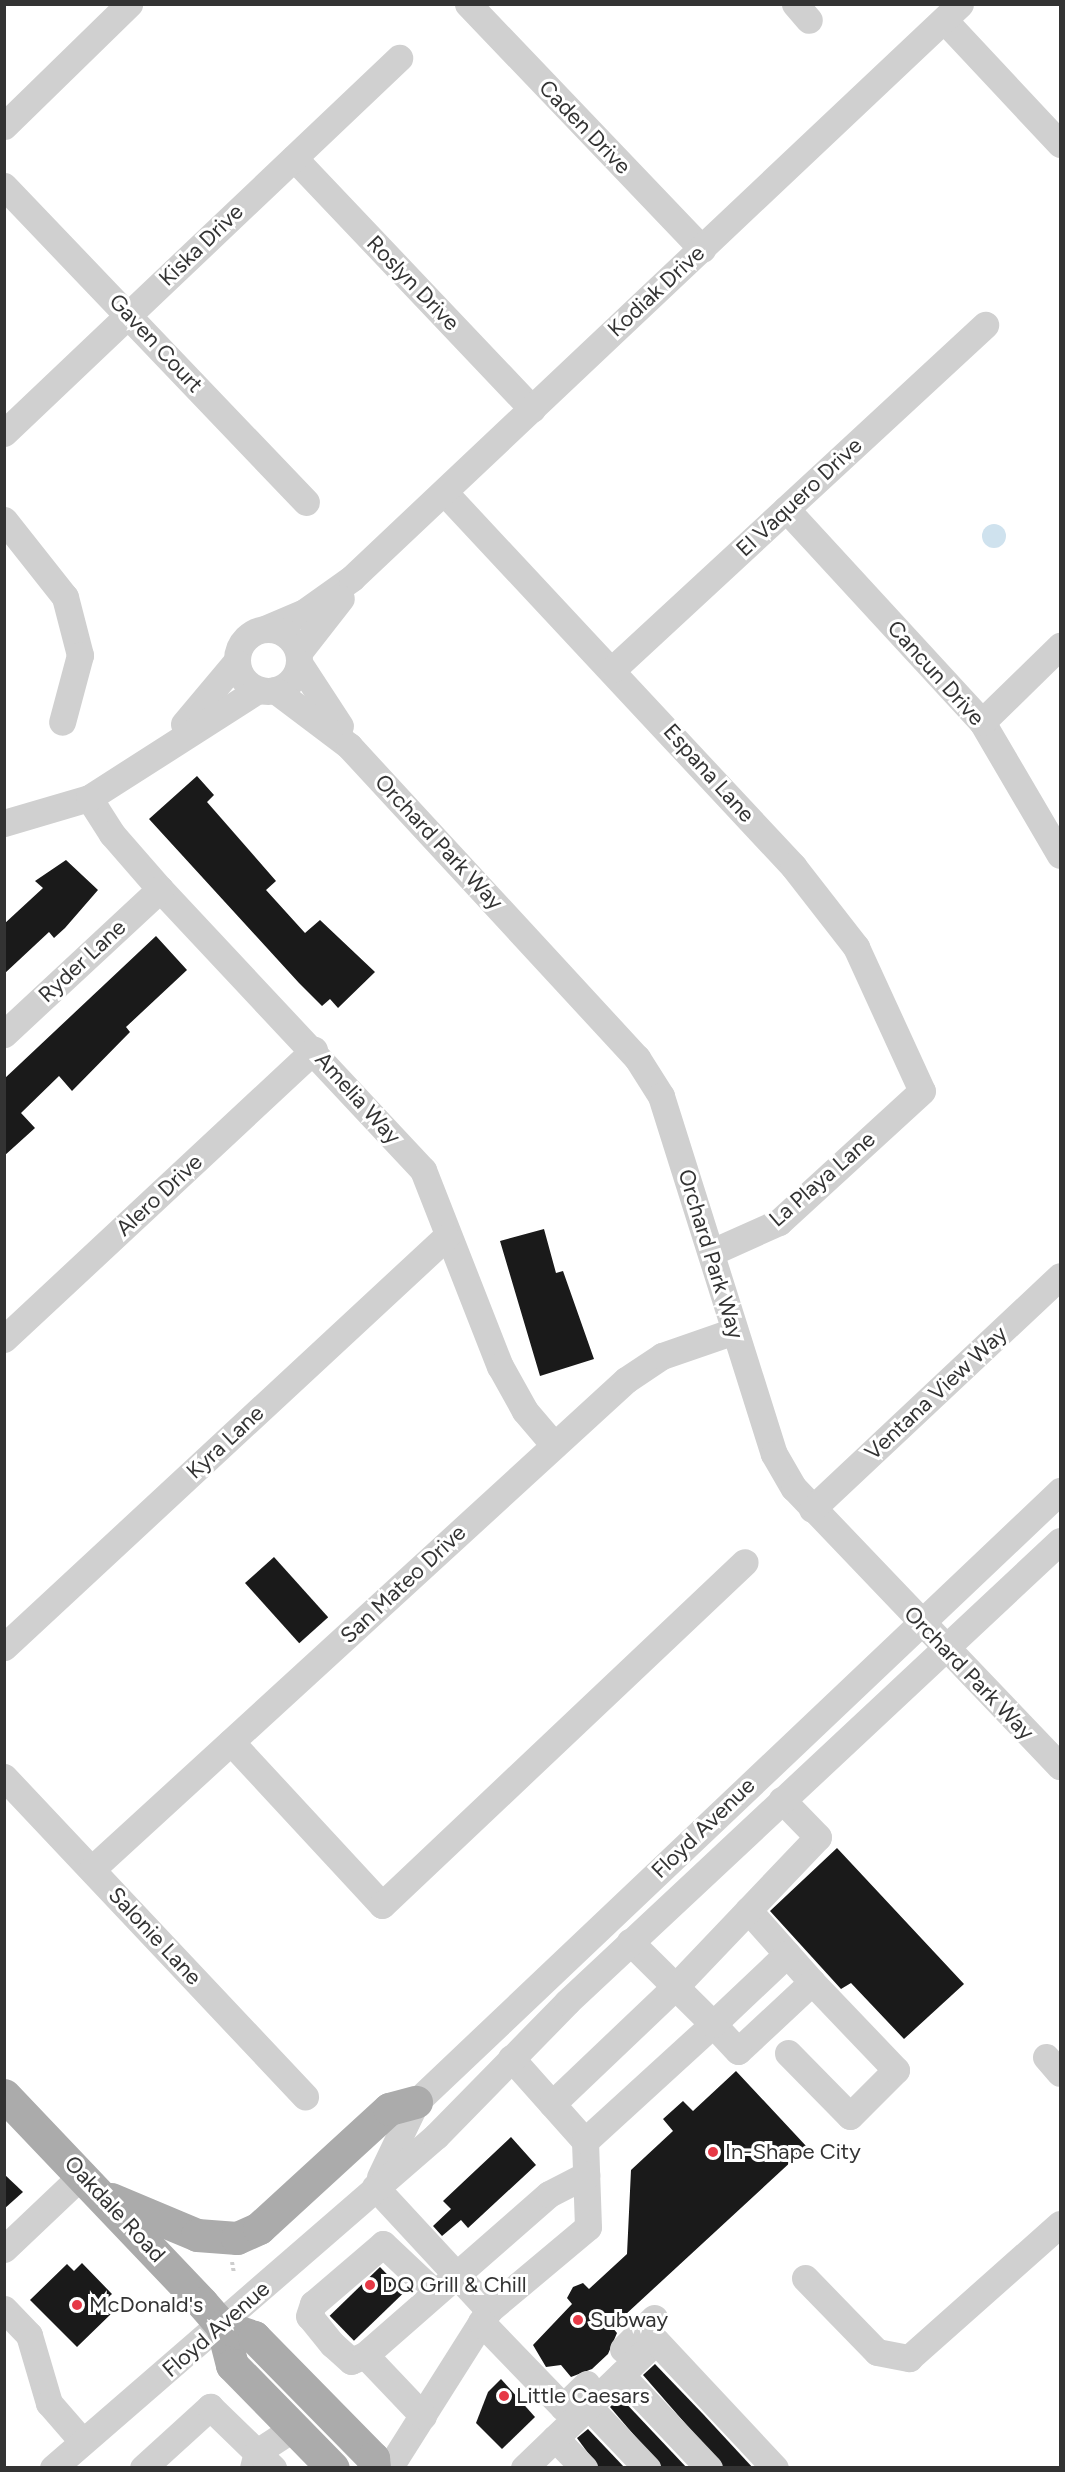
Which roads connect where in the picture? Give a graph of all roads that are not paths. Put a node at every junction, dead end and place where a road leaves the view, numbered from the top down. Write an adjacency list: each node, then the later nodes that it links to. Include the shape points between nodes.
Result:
1 (129, 4): 5 (street)
2 (468, 4): 9 (street, Caden Drive)
3 (952, 12): 6 (street); 9 (street, Kodiak Drive)
4 (399, 58): 7 (street, Kiska Drive)
5 (4, 126)
6 (1060, 144)
7 (294, 158): 10 (street, Kiska Drive); 12 (street, Roslyn Drive)
8 (4, 186): 10 (street, Gaven Court)
9 (702, 249): 12 (street, Kodiak Drive)
10 (130, 314): 13 (street, Kiska Drive); 15 (street, Gaven Court)
11 (985, 325): 16 (street, El Vaquero Drive)
12 (532, 409): 14 (street, Kodiak Drive)
13 (4, 433)
14 (444, 492): 18 (street, Kodiak Drive); 23 (street, Espana Lane)
15 (306, 502)
16 (786, 509): 23 (street, El Vaquero Drive); 26 (street, Cancun Drive)
17 (4, 520): 25 (street, via 64,597 80,655)
18 (352, 578): 19 (street, Kodiak Drive, via 303,612); 21 (street, Kodiak Drive)
19 (267, 628): 21 (street, via 287,634); 22 (street, via 247,636)
20 (1060, 646): 26 (street)
21 (299, 658): 24 (street, via 290,682); 28 (street, Orchard Park Way)
22 (236, 662): 24 (street, via 244,680); 27 (street)
23 (613, 669): 35 (street, Espana Lane, via 793,866 856,947)
24 (266, 690): 27 (street); 28 (street, Orchard Park Way)
25 (62, 722)
26 (982, 722): 31 (street, Cancun Drive)
27 (170, 745): 29 (street)
28 (350, 746): 37 (street, Orchard Park Way, via 637,1058 661,1096)
29 (89, 798): 30 (street); 32 (street, Amelia Way, via 112,834)
30 (4, 824)
31 (1060, 855)
32 (160, 889): 33 (street, Ryder Lane); 34 (street, Amelia Way)
33 (4, 1034)
34 (314, 1050): 36 (street, Amelia Way, via 423,1170); 40 (street, Alero Drive)
35 (922, 1091): 37 (street, La Playa Lane, via 779,1222)
36 (446, 1238): 41 (street, Amelia Way, via 500,1366 525,1411); 47 (street, Kyra Lane)
37 (712, 1252): 39 (street, Orchard Park Way)
38 (1060, 1276): 43 (street, Ventana View Way)
39 (734, 1331): 41 (street, San Mateo Drive, via 662,1356 626,1380); 43 (street, Orchard Park Way, via 774,1454)
40 (4, 1339)
41 (554, 1445): 49 (street, San Mateo Drive)
42 (1060, 1491): 46 (street, Floyd Avenue)
43 (812, 1509): 46 (street, Orchard Park Way)
44 (1060, 1541): 48 (street, Floyd Avenue)
45 (745, 1562): 49 (street, via 382,1905)
46 (920, 1622): 48 (street, Orchard Park Way); 64 (street, Floyd Avenue)
47 (4, 1647)
48 (945, 1649): 50 (street, Orchard Park Way); 52 (street, Floyd Avenue)
49 (231, 1742): 53 (street, San Mateo Drive)
50 (1060, 1766)
51 (4, 1777): 53 (street, Salonie Lane)
52 (782, 1800): 54 (street, via 818,1837); 55 (street, Floyd Avenue)
53 (92, 1869): 63 (street, Salonie Lane)
54 (748, 1910): 56 (street); 58 (street)
55 (630, 1942): 58 (street); 61 (street, Floyd Avenue)
56 (787, 1954): 57 (street); 59 (street)
57 (812, 1982): 59 (street, via 738,2051); 60 (street, via 896,2070 850,2116)
58 (675, 1987): 59 (street); 65 (street)
59 (713, 2024): 66 (street)
60 (788, 2053)
61 (511, 2058): 65 (street); 69 (street, Floyd Avenue, via 436,2136)
62 (4, 2095): 68 (main road, Oakdale Road)
63 (305, 2096)
64 (416, 2102): 68 (main road, via 389,2109 259,2229 237,2238 197,2235); 69 (street, Floyd Avenue)
65 (552, 2104): 66 (street)
66 (585, 2141): 67 (street)
67 (586, 2175): 72 (street, via 549,2194); 76 (street, via 588,2227)
68 (94, 2185): 71 (street); 78 (main road, Oakdale Road)
69 (375, 2187): 72 (street); 78 (street, Floyd Avenue)
70 (1060, 2223): 73 (street, via 918,2354 897,2360 877,2352)
71 (4, 2249)
72 (455, 2273): 74 (street); 76 (street)
73 (805, 2278)
74 (434, 2292): 79 (street); 79 (street, via 383,2244 314,2304 309,2316 332,2344 351,2361)
75 (4, 2309): 85 (street, via 29,2335 49,2403)
76 (485, 2316): 77 (street, via 563,2408); 82 (street)
77 (654, 2318)
78 (222, 2326): 83 (main road, Oakdale Road, via 232,2365); 85 (street, Floyd Avenue); 90 (main road, Oakdale Road, via 254,2337 373,2458)
79 (365, 2355): 82 (street)
80 (621, 2374): 81 (street); 95 (street); 96 (street, via 656,2341)
81 (588, 2406): 84 (street); 94 (street)
82 (423, 2416): 91 (street)
83 (294, 2428): 86 (street); 87 (main road, Oakdale Road)
84 (555, 2438): 92 (street); 93 (street)
85 (82, 2441): 88 (street, Floyd Avenue)
86 (261, 2462): 89 (street, via 210,2407)
87 (331, 2467)
88 (53, 2468)
89 (144, 2468)
90 (374, 2468)
91 (389, 2468)
92 (524, 2468)
93 (584, 2468)
94 (647, 2468)
95 (709, 2468)
96 (776, 2468)

